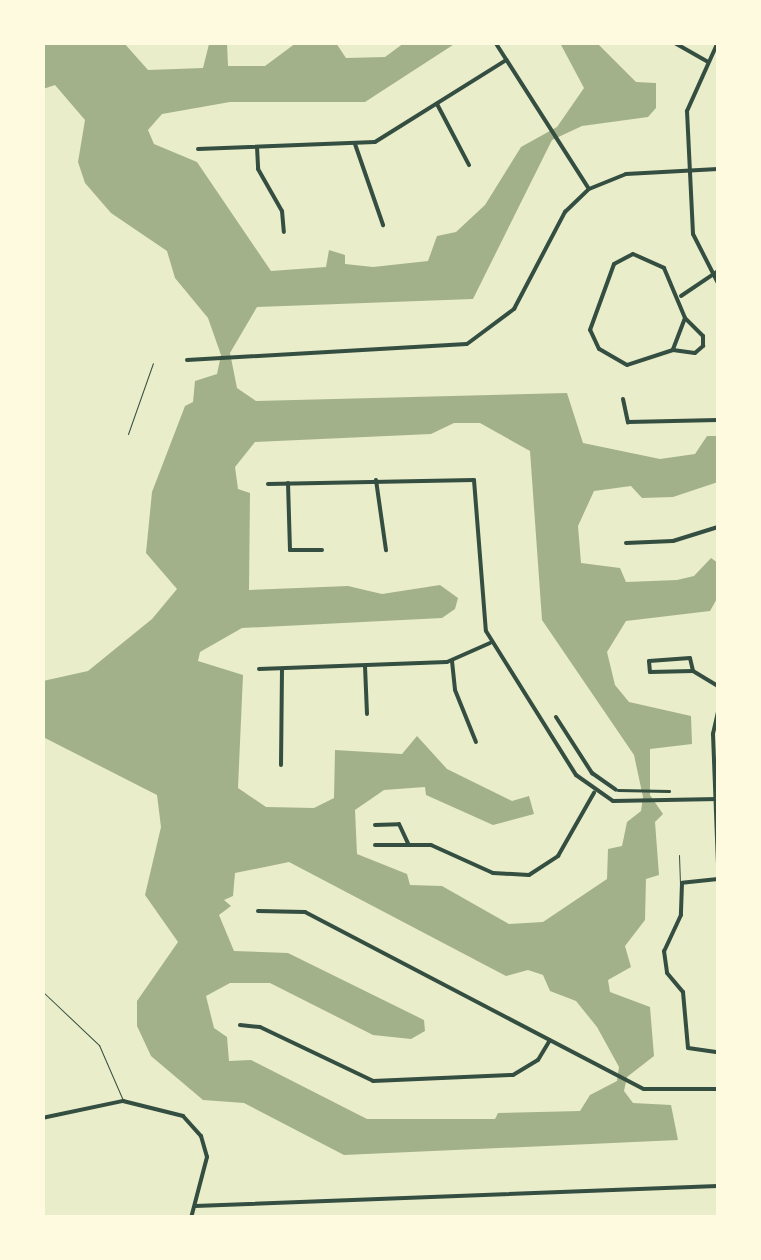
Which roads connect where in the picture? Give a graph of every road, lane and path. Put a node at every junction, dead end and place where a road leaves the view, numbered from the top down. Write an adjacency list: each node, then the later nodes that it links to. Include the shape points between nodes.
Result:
1 (495, 42): 4 (street)
2 (673, 42): 5 (street)
3 (718, 42): 5 (street)
4 (506, 60): 6 (street); 13 (street)
5 (708, 62): 12 (street, via 688,104)
6 (437, 104): 7 (street, via 381,140); 10 (street)
7 (355, 144): 8 (street); 14 (street)
8 (257, 148): 9 (street); 15 (street, via 260,174 282,211)
9 (198, 149)
10 (469, 165)
11 (718, 169): 12 (street)
12 (690, 170): 13 (street, via 626,174); 16 (street, via 693,234)
13 (589, 189): 21 (street, via 565,212 514,310 478,340 440,349)
14 (383, 225)
15 (284, 232)
16 (716, 273): 17 (street); 18 (street)
17 (718, 283)
18 (680, 296): 19 (street); 20 (street, via 659,263 625,256 614,264 590,324 595,344 620,363 652,362)
19 (684, 318): 20 (street); 20 (street, via 703,336 703,346 695,353)
20 (673, 350)
21 (187, 360)
22 (153, 362): 25 (path)
23 (624, 399): 24 (street, via 628,422)
24 (718, 420)
25 (128, 434)
26 (376, 480): 28 (street); 32 (street); 33 (street, via 472,478)
27 (268, 484): 28 (street)
28 (288, 484): 31 (street, via 290,548)
29 (718, 527): 30 (street, via 673,541)
30 (626, 543)
31 (322, 550)
32 (386, 550)
33 (491, 642): 34 (street); 46 (street)
34 (452, 661): 35 (street); 43 (street, via 455,690)
35 (365, 666): 36 (street); 41 (street)
36 (282, 668): 37 (street); 44 (street)
37 (259, 669)
38 (693, 672): 38 (street, via 650,672 649,661 690,658); 39 (street)
39 (718, 686)
40 (718, 712): 50 (street)
41 (367, 714)
42 (556, 717): 45 (street)
43 (476, 742)
44 (281, 764)
45 (592, 773): 46 (street); 47 (street)
46 (582, 782): 49 (street)
47 (616, 790): 48 (street)
48 (669, 791)
49 (594, 792): 50 (street, via 637,802); 53 (street, via 563,850 529,875 500,875 435,846)
50 (717, 799): 55 (street)
51 (374, 824): 53 (street, via 401,825)
52 (375, 845): 53 (street)
53 (409, 845)
54 (679, 855): 57 (lane)
55 (718, 862)
56 (718, 879): 57 (street)
57 (680, 886): 62 (street, via 681,914 664,951 667,973 683,992 689,1050)
58 (258, 911): 61 (street, via 305,912)
59 (42, 992): 64 (lane, via 108,1058)
60 (240, 1024): 61 (street, via 260,1027 374,1081 514,1074 538,1060)
61 (550, 1040): 63 (street, via 658,1091)
62 (718, 1052)
63 (718, 1088)
64 (123, 1101): 65 (street); 67 (street, via 174,1111 198,1132 207,1158)
65 (42, 1118)
66 (718, 1186): 67 (street)
67 (195, 1206): 68 (street)
68 (191, 1218)

